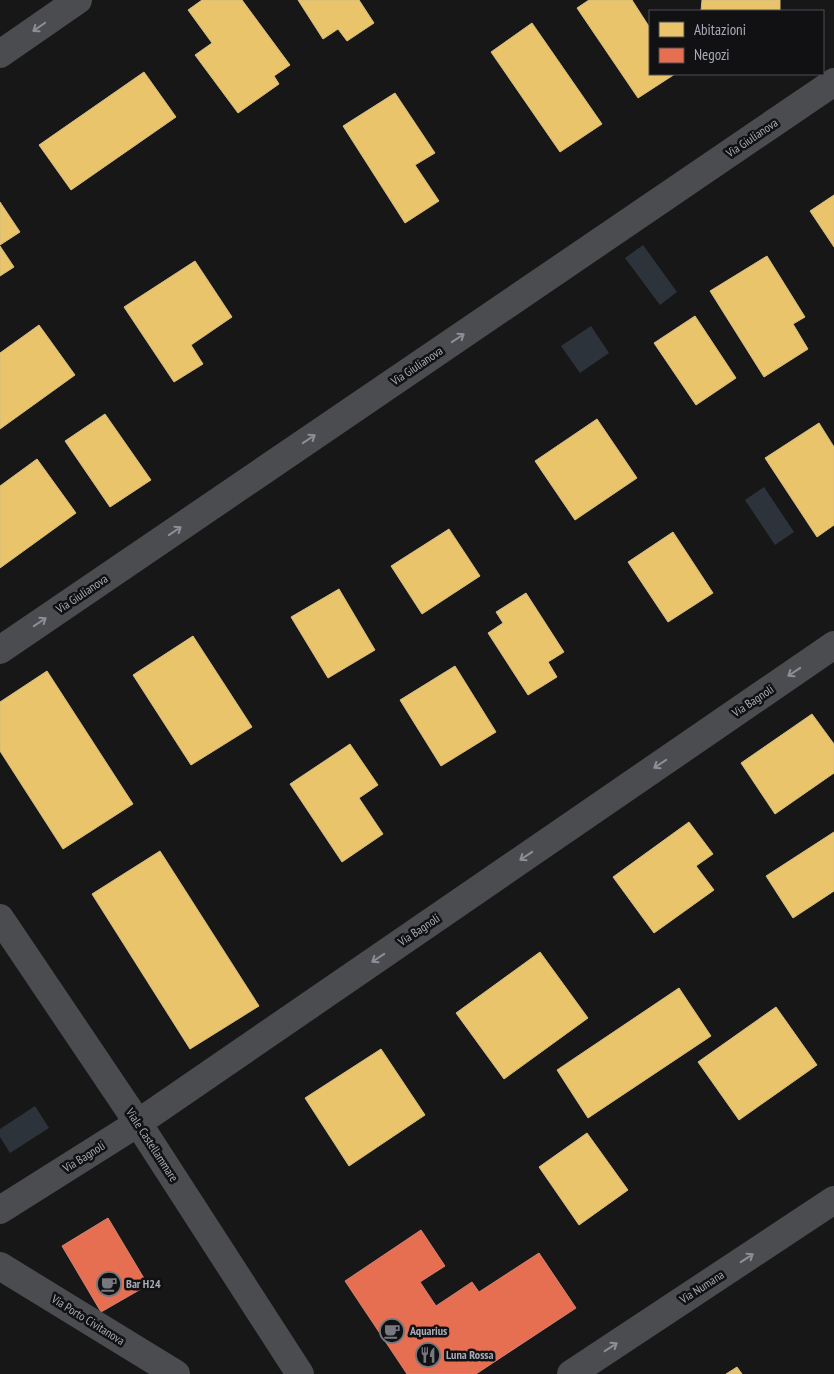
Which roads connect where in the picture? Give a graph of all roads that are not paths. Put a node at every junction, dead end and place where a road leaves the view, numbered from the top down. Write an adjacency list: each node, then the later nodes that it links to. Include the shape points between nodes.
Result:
1 (78, 0): 2 (street, one-way to 2)
2 (0, 54)
3 (834, 82): 5 (street, Via Giulianova, one-way to 3)
4 (834, 645): 7 (street, Via Bagnoli, one-way to 7)
5 (0, 650)
6 (0, 918): 7 (street, Viale Castellammare)
7 (138, 1123): 9 (street, Via Bagnoli); 12 (street, Viale Castellammare)
8 (834, 1200): 13 (street, Via Numana, one-way to 8)
9 (0, 1210)
10 (0, 1266): 11 (street, Via Porto Civitanova)
11 (176, 1374)
12 (300, 1374)
13 (571, 1374)

